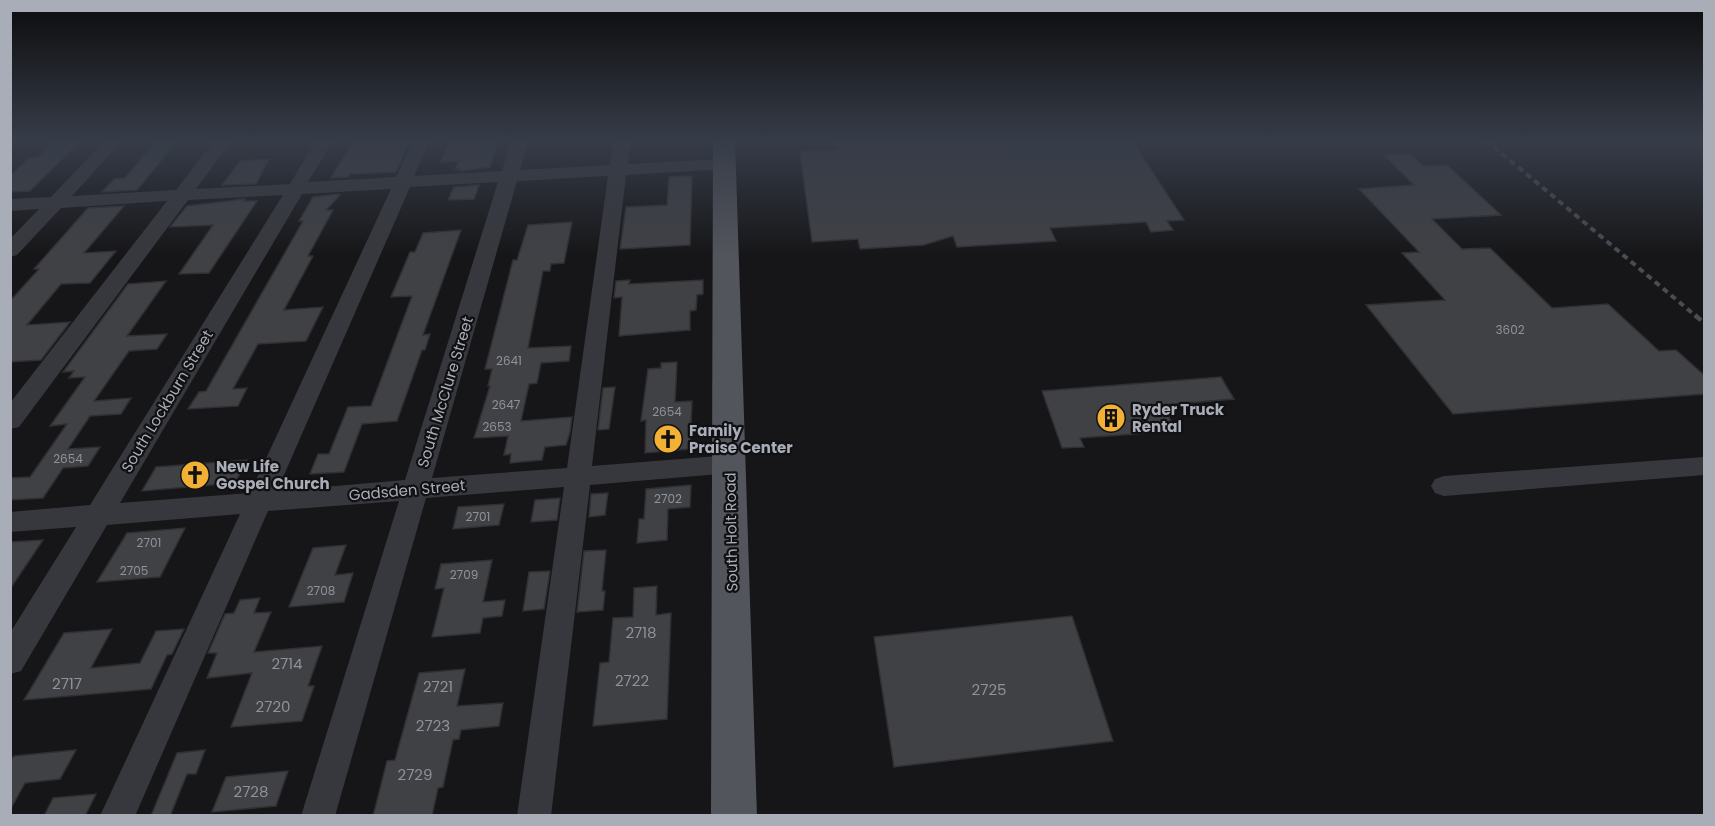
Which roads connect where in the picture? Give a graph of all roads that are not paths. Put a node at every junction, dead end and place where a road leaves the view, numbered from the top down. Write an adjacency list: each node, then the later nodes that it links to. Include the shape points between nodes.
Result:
1 (78, 179): 12 (street)
2 (195, 179): 11 (street)
3 (301, 179): 10 (street, South Lockburn Street)
4 (405, 179): 9 (street)
5 (464, 179): 9 (street)
6 (508, 179): 20 (street, South McClure Street)
7 (616, 179): 18 (street)
8 (725, 179): 16 (main road, South Holt Road)
9 (403, 182): 10 (street); 21 (street)
10 (295, 188): 11 (street); 22 (street, South Lockburn Street)
11 (183, 195): 12 (street); 15 (street)
12 (56, 202): 13 (street); 14 (street)
13 (10, 205)
14 (10, 251)
15 (10, 421)
16 (731, 464): 18 (street, Gadsden Street); 28 (main road, South Holt Road)
17 (1704, 466): 19 (street)
18 (577, 476): 20 (street, Gadsden Street); 27 (street)
19 (1444, 486)
20 (416, 490): 21 (street, Gadsden Street); 26 (street, South McClure Street)
21 (258, 502): 22 (street, Gadsden Street); 25 (street)
22 (98, 515): 23 (street, Gadsden Street); 24 (street, South Lockburn Street)
23 (10, 522)
24 (10, 661)
25 (117, 816)
26 (318, 816)
27 (534, 816)
28 (734, 816)

